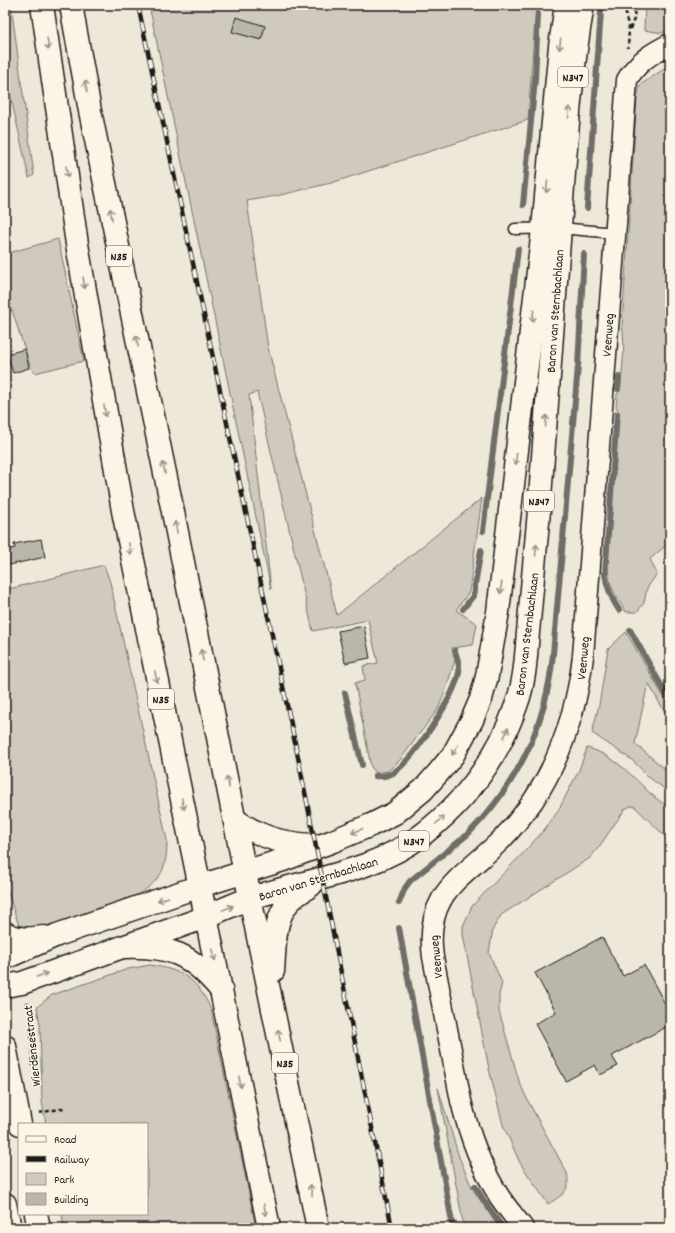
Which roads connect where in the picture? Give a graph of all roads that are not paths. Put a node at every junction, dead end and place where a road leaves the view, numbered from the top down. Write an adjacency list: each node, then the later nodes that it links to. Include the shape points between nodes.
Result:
1 (42, 5): 13 (main road, N35, one-way to 13, via 77,244 109,434)
2 (71, 5): 9 (main road, N35, one-way to 2, via 90,111)
3 (566, 5): 7 (main road, Baron van Sternbachlaan / N347, one-way to 7, via 560,46)
4 (583, 5): 7 (main road, Baron van Sternbachlaan / N347, one-way to 4, via 566,150 576,47)
5 (670, 44): 8 (street, Veenweg, via 645,57 627,80)
6 (515, 229): 7 (lane)
7 (551, 229): 8 (lane); 10 (main road, Baron van Sternbachlaan / N347, one-way to 10, via 498,612 487,676 480,699 472,720 452,755 423,790 395,813); 12 (main road, Baron van Sternbachlaan / N347, one-way to 7, via 398,851 435,825 487,767 503,739 516,706 525,667 534,576)
8 (615, 233): 31 (street, Veenweg, via 583,656 574,709 556,761 535,797 501,840 452,884 437,908 432,932 433,957 467,1125 476,1151 498,1195)
9 (235, 820): 10 (main road, via 275,840); 11 (main road, N35)
10 (322, 845): 11 (main road, Baron van Sternbachlaan / N347)
11 (246, 872): 13 (main road, Baron van Sternbachlaan / N347); 14 (main road, N35)
12 (319, 880): 14 (main road, Baron van Sternbachlaan / N347); 22 (main road, via 288,902 283,912 278,926)
13 (200, 886): 15 (main road, N35); 17 (main road, Baron van Sternbachlaan, one-way to 17)
14 (250, 898): 15 (main road, Baron van Sternbachlaan / N347, one-way to 14); 22 (main road, N35)
15 (206, 917): 18 (main road, Baron van Sternbachlaan); 21 (main road, N35, one-way to 21)
16 (9, 935): 17 (main road, via 29,938)
17 (57, 935): 19 (main road, Baron van Sternbachlaan)
18 (123, 947): 20 (main road, Baron van Sternbachlaan, one-way to 18); 21 (main road, via 152,947 177,954 198,965)
19 (5, 958)
20 (13, 984)
21 (222, 990): 29 (main road, N35, one-way to 29)
22 (271, 997): 30 (main road, N35, one-way to 22)
23 (5, 1046): 24 (main road, Wierdensestraat)
24 (30, 1121)
25 (5, 1204): 27 (main road)
26 (36, 1215): 28 (main road)
27 (10, 1228)
28 (39, 1228)
29 (268, 1228)
30 (318, 1228)
31 (523, 1228)

